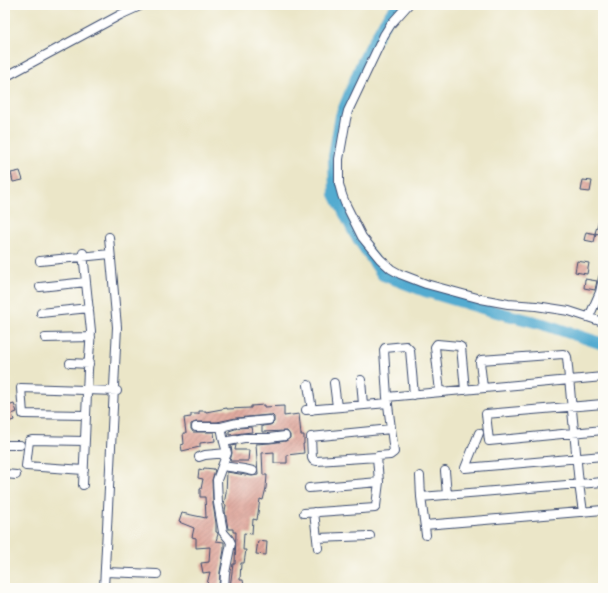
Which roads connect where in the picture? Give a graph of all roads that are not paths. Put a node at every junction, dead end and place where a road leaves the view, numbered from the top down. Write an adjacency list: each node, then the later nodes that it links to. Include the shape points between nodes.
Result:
1 (142, 5): 3 (street)
2 (408, 5): 13 (street, via 384,35 346,119 339,159 339,184 345,204 362,237 391,269 426,284 482,299 570,311)
3 (5, 76)
4 (109, 237): 5 (street)
5 (110, 254): 6 (street); 27 (street, via 117,327)
6 (83, 255): 7 (street); 9 (street)
7 (40, 261)
8 (603, 278): 13 (street)
9 (86, 282): 10 (street); 11 (street)
10 (40, 287)
11 (89, 308): 12 (street); 15 (street)
12 (41, 312)
13 (590, 317): 14 (street)
14 (603, 322)
15 (91, 337): 16 (street); 18 (street)
16 (45, 338)
17 (70, 363): 18 (street)
18 (88, 364): 25 (street)
19 (603, 378): 21 (street)
20 (361, 380): 32 (street)
21 (570, 380): 24 (street); 24 (street, via 568,356 565,354 482,360 480,362); 33 (street)
22 (334, 383): 34 (street)
23 (308, 385): 34 (street, via 309,410)
24 (483, 388): 26 (street)
25 (87, 390): 27 (street); 35 (street); 35 (street, via 21,388 23,414)
26 (465, 390): 28 (street); 28 (street, via 461,347 437,344 435,347)
27 (116, 391): 76 (street)
28 (440, 392): 29 (street)
29 (414, 395): 30 (street); 30 (street, via 410,350 406,346 385,348)
30 (388, 400): 32 (street); 39 (street)
31 (603, 404): 33 (street)
32 (363, 405): 34 (street)
33 (572, 406): 41 (street); 41 (street, via 486,414 488,441)
34 (337, 408)
35 (86, 415): 44 (street)
36 (269, 420): 38 (street)
37 (196, 427): 38 (street)
38 (221, 427): 45 (street)
39 (391, 429): 51 (street, via 394,452); 51 (street, via 310,436 313,460)
40 (603, 430): 41 (street)
41 (575, 432): 52 (street)
42 (479, 433): 52 (street, via 465,468)
43 (285, 436): 45 (street, via 244,438)
44 (85, 441): 54 (street); 54 (street, via 29,441 26,466)
45 (224, 442): 48 (street)
46 (20, 444): 47 (street)
47 (5, 446)
48 (227, 453): 50 (street); 53 (street)
49 (603, 456): 52 (street)
50 (199, 457)
51 (377, 457): 60 (street)
52 (577, 458): 62 (street)
53 (222, 466): 55 (street); 79 (street, via 217,480 218,503 223,532 231,543)
54 (84, 470): 63 (street)
55 (253, 471)
56 (446, 471): 65 (street)
57 (5, 474): 58 (street)
58 (16, 475)
59 (420, 476): 66 (street)
60 (379, 482): 64 (street); 68 (street, via 375,508)
61 (603, 482): 62 (street)
62 (579, 484): 65 (street); 69 (street)
63 (83, 486)
64 (308, 488)
65 (447, 495): 66 (street)
66 (421, 497): 71 (street)
67 (603, 510): 69 (street)
68 (314, 512): 70 (street); 74 (street)
69 (583, 512): 71 (street)
70 (304, 513)
71 (425, 526): 72 (street)
72 (426, 535)
73 (370, 536): 74 (street)
74 (317, 538): 75 (street)
75 (318, 548)
76 (105, 572): 77 (street); 78 (street)
77 (157, 574)
78 (104, 588)
79 (224, 588)

